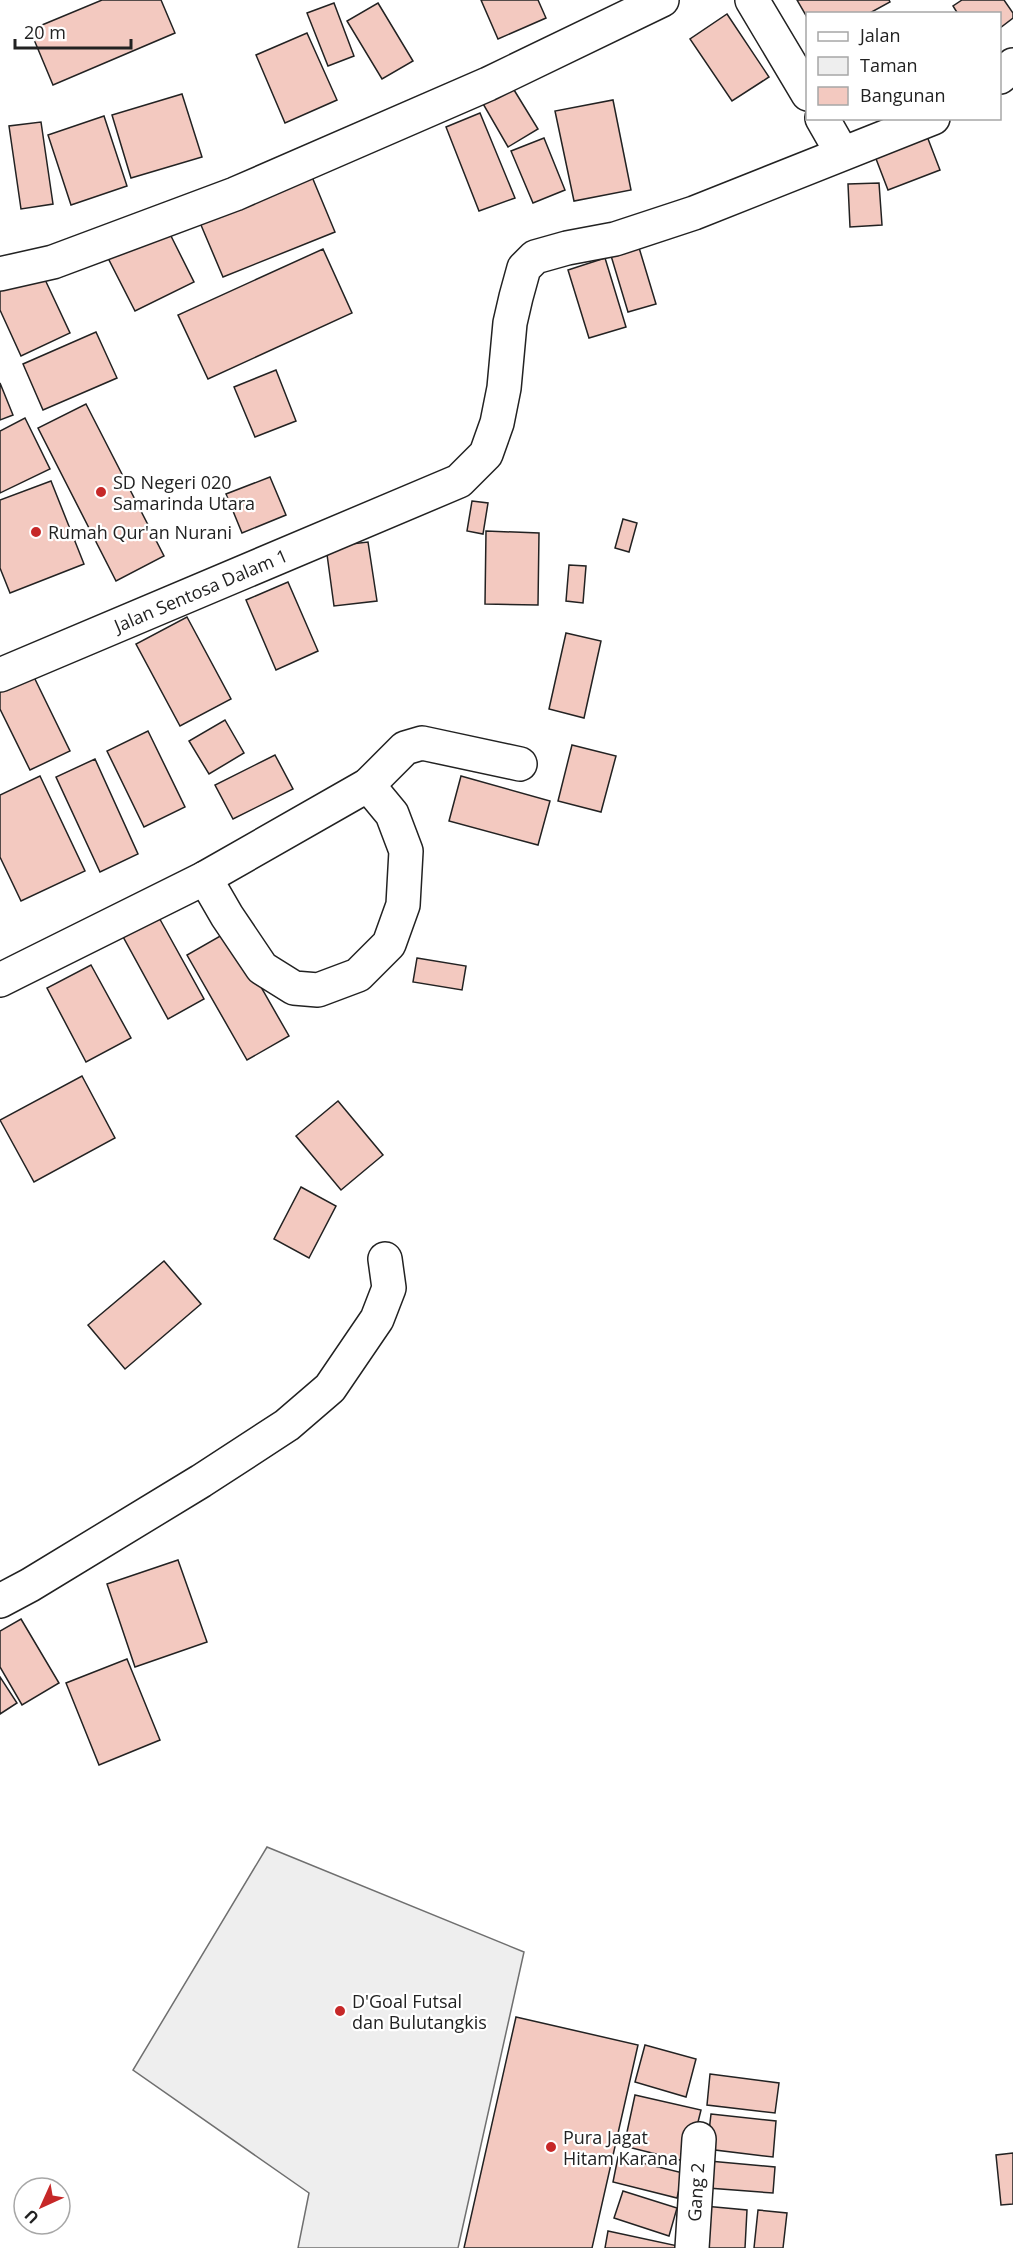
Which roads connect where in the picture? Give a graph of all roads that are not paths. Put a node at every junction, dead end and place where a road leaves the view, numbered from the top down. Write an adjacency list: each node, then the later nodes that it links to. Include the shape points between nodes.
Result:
1 (662, 0): 9 (street, via 488,84 235,194 53,262)
2 (752, 0): 5 (street)
3 (1013, 64): 4 (street)
4 (1001, 75)
5 (806, 92)
6 (823, 120): 8 (street)
7 (930, 120): 8 (street, Jalan Sentosa Dalam 1)
8 (842, 153): 10 (street, Jalan Sentosa Dalam 1, via 627,236 535,257 524,268 519,282 497,423 486,454 459,481)
9 (0, 274)
10 (0, 675)
11 (520, 764): 12 (street, via 422,743 405,748)
12 (368, 785): 13 (street); 13 (street, via 392,814 406,851 403,905 389,944 358,975 318,990 294,987 262,968)
13 (205, 878): 14 (street)
14 (0, 980)
15 (385, 1260): 16 (street, via 389,1288 377,1318 330,1388 287,1425 201,1481)
16 (0, 1601)
17 (699, 2139): 18 (street, Gang 2)
18 (692, 2248)

